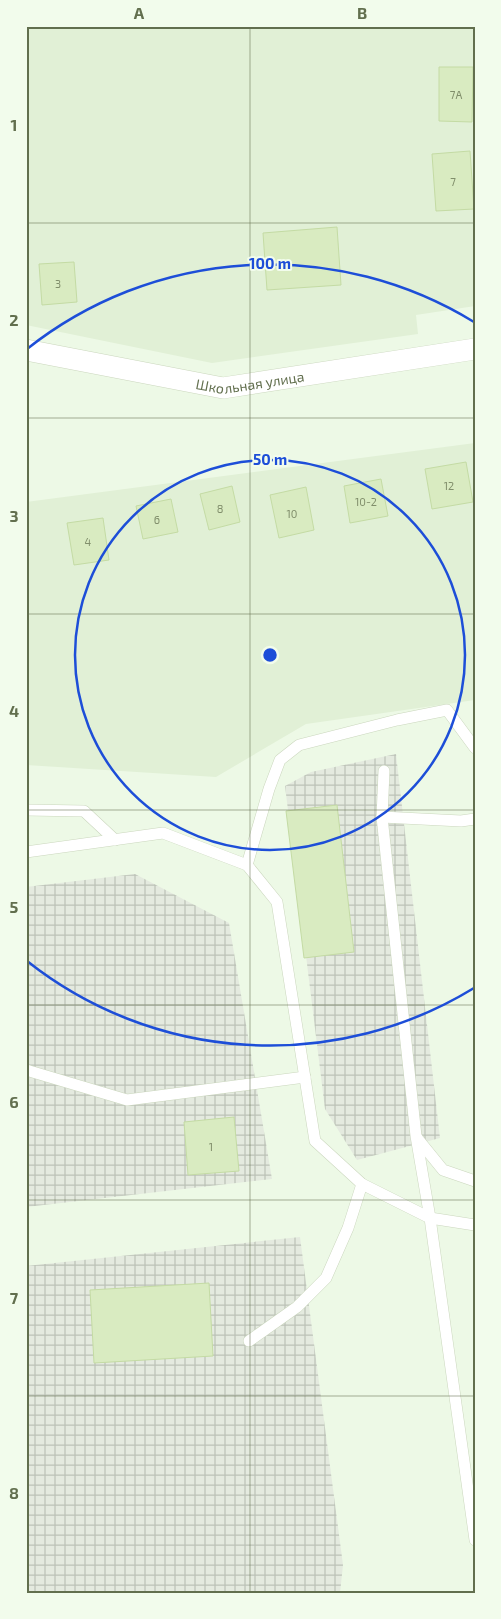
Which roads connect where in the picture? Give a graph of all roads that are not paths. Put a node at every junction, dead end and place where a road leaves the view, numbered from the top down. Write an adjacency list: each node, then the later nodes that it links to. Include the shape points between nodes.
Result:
1 (475, 349): 2 (street, Школьная улица, via 223,388)
2 (26, 350)
3 (475, 748): 10 (lane, via 447,710 299,745 280,760)
4 (384, 771): 6 (lane)
5 (26, 810): 8 (lane, via 84,811)
6 (382, 817): 7 (lane); 13 (lane)
7 (475, 819)
8 (115, 840): 9 (lane); 10 (lane, via 163,833)
9 (26, 852)
10 (247, 865): 12 (lane, via 277,902)
11 (26, 1070): 12 (lane, via 127,1100)
12 (305, 1077): 15 (lane, via 315,1141)
13 (416, 1136): 14 (lane, via 443,1170); 16 (lane)
14 (475, 1181)
15 (362, 1184): 16 (lane); 18 (lane, via 348,1228 326,1278 297,1307)
16 (430, 1218): 17 (lane); 19 (lane)
17 (475, 1225)
18 (249, 1341)
19 (475, 1540)

